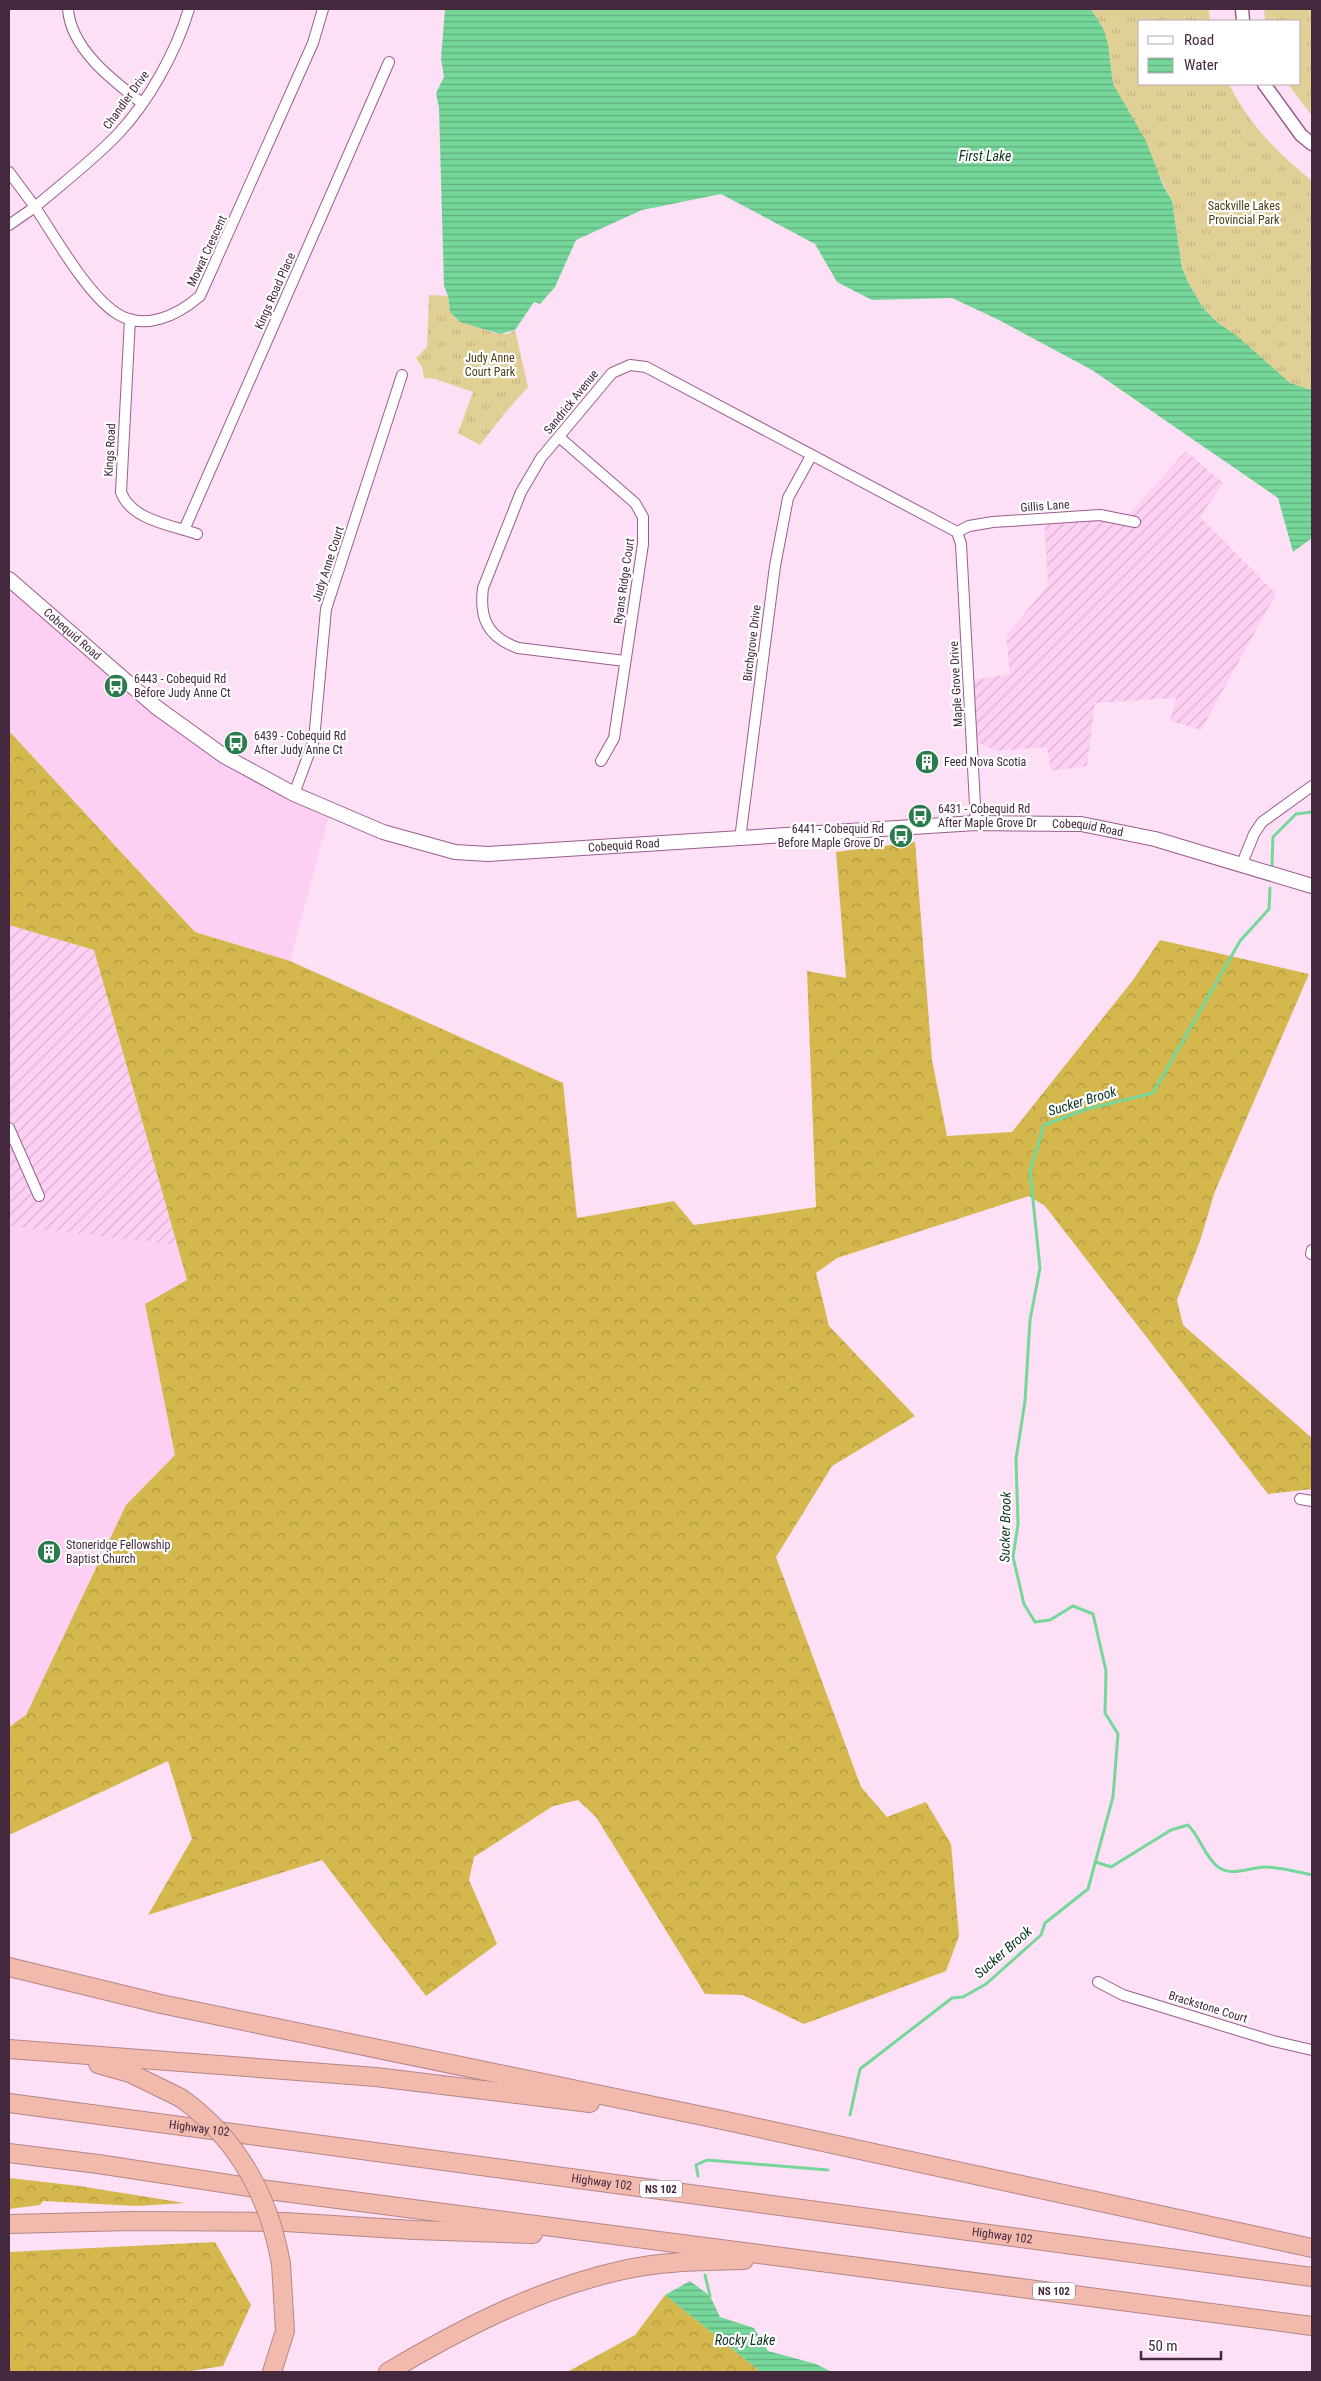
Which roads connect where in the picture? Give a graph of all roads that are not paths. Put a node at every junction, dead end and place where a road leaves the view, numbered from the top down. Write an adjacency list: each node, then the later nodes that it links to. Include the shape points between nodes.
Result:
1 (68, 9): 6 (street, via 68,18 78,41 118,84)
2 (189, 9): 6 (street, Chandler Drive, via 173,53)
3 (323, 9): 11 (street, Mowat Crescent, via 313,43 200,296 160,320)
4 (389, 62): 16 (street, Kings Road Place)
5 (1265, 85): 7 (street, via 1301,135)
6 (142, 103): 9 (street, Chandler Drive, via 119,134)
7 (1312, 144)
8 (9, 172): 9 (street, Mowat Crescent)
9 (35, 207): 10 (street, Chandler Drive); 11 (street, Mowat Crescent, via 94,292 116,314)
10 (9, 225)
11 (130, 319): 16 (street, Kings Road, via 121,492 134,510)
12 (402, 375): 23 (street, Judy Anne Court, via 326,609 314,740)
13 (559, 437): 14 (street, Sandrick Avenue, via 612,373 621,367 639,365); 20 (street, Ryans Ridge Court, via 635,503 643,517 643,544); 20 (street, Sandrick Avenue, via 541,458 521,492 483,588 484,619 492,634 505,644 518,648)
14 (810, 456): 17 (street, Sandrick Avenue); 25 (street, Birchgrove Drive, via 788,498 775,566)
15 (1135, 522): 17 (street, Gillis Lane, via 1100,515 993,522 968,526)
16 (184, 530): 18 (street, Kings Road)
17 (958, 532): 24 (street, Maple Grove Drive)
18 (197, 534)
19 (9, 579): 23 (main road, Cobequid Road, via 156,707 224,756)
20 (625, 661): 21 (street, Ryans Ridge Court, via 614,738)
21 (602, 761)
22 (1312, 786): 26 (street, via 1262,822)
23 (294, 794): 25 (main road, Cobequid Road, via 382,832 455,852 488,854)
24 (976, 823): 25 (main road, Cobequid Road); 26 (main road, Cobequid Road, via 1081,824 1155,839)
25 (740, 839)
26 (1241, 866): 27 (main road, Cobequid Road)
27 (1312, 886)
28 (9, 1128): 29 (street)
29 (40, 1196)
30 (1300, 1499): 31 (street)
31 (1312, 1501)
32 (13, 1966): 37 (highway, via 161,2004)
33 (1098, 1982): 35 (street, Brackstone Court, via 1123,1995)
34 (11, 2049): 37 (highway, via 376,2077); 45 (highway, bridge, via 104,2065 130,2073 182,2098 217,2128 234,2148 251,2174 276,2233 285,2331)
35 (1312, 2050)
36 (9, 2103): 43 (highway, Highway 102 / NS 102)
37 (722, 2120): 41 (highway)
38 (9, 2153): 40 (highway, NS 102, via 268,2190)
39 (9, 2224): 40 (highway, via 285,2222)
40 (648, 2238): 42 (highway, NS 102)
41 (1312, 2248)
42 (796, 2259): 44 (highway, NS 102); 46 (highway, via 675,2263 624,2269 558,2287 496,2313)
43 (1312, 2277)
44 (1312, 2326)
45 (272, 2372)
46 (388, 2372)

